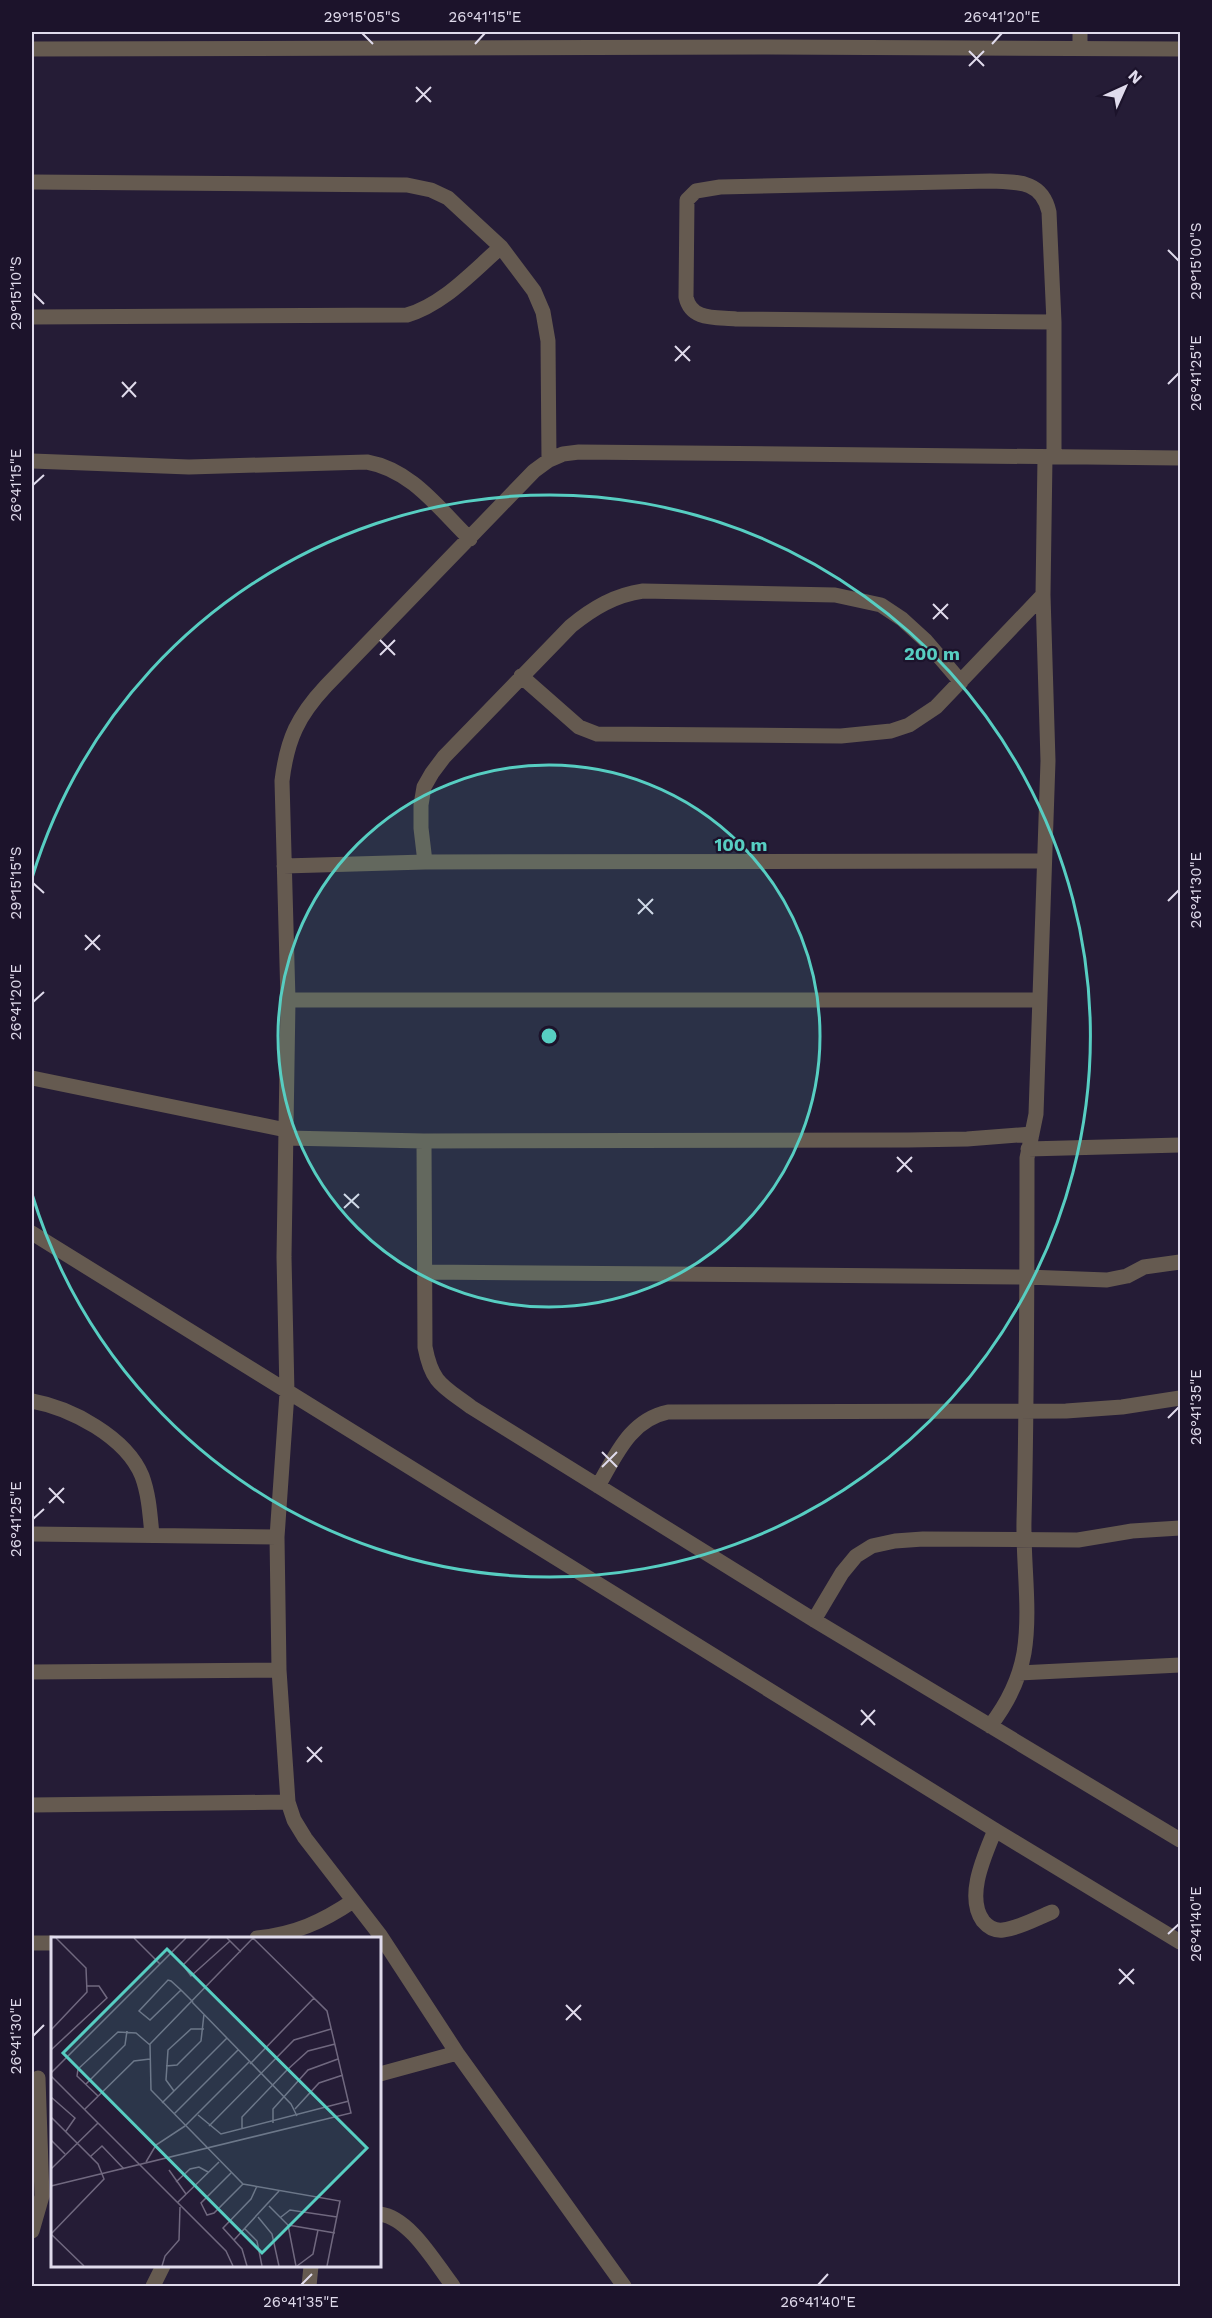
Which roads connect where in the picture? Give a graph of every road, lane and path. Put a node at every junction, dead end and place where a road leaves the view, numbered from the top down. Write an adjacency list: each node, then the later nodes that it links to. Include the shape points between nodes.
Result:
1 (1080, 32): 2 (street)
2 (1080, 49): 3 (street); 4 (street)
3 (1180, 49)
4 (32, 50)
5 (32, 182): 6 (street, via 407,185 448,198)
6 (501, 248): 7 (street, via 442,298 407,315); 11 (street, via 534,291 543,312 548,340)
7 (32, 317)
8 (1054, 322): 8 (street, via 1047,199 1029,185 990,181 720,187 703,188 687,200 686,297 691,309 700,315 736,319); 9 (street)
9 (1050, 457): 10 (street); 11 (street, via 579,452); 14 (street)
10 (1180, 458)
11 (549, 460): 13 (street)
12 (32, 461): 13 (street, via 189,467 367,462 385,465 402,473)
13 (470, 539): 19 (street, via 308,705 295,725 282,780)
14 (1043, 595): 16 (street); 17 (street, via 1048,740)
15 (521, 676): 16 (street, via 579,727 610,735 874,734 909,725 936,707); 16 (street, via 588,613 625,594 643,591 835,595 881,605 925,640); 18 (street, via 444,757 424,787 421,828)
16 (961, 682)
17 (1043, 861): 18 (street); 21 (street)
18 (425, 862): 19 (street)
19 (284, 866): 20 (street)
20 (288, 1000): 21 (street); 23 (street)
21 (1039, 1000): 24 (street)
22 (32, 1078): 23 (street)
23 (286, 1134): 25 (street); 32 (street)
24 (1032, 1134): 25 (street, via 955,1139); 27 (street)
25 (424, 1141): 30 (street)
26 (1180, 1145): 27 (street)
27 (1028, 1149): 31 (street)
28 (32, 1233): 32 (street)
29 (1180, 1262): 31 (street, via 1144,1267 1107,1280)
30 (424, 1272): 31 (street); 36 (street, via 425,1347 436,1380 471,1407)
31 (1027, 1277): 35 (street)
32 (287, 1393): 40 (street); 50 (street)
33 (1180, 1398): 35 (street, via 1066,1412)
34 (32, 1401): 39 (street, via 66,1410 131,1456 149,1502)
35 (1026, 1411): 36 (street, via 668,1412 647,1418 637,1426); 41 (street)
36 (598, 1486): 42 (street)
37 (1180, 1528): 41 (street, via 1078,1540)
38 (32, 1534): 39 (street)
39 (152, 1535): 40 (street)
40 (277, 1537): 44 (street)
41 (1024, 1541): 42 (street, via 923,1539 872,1546 856,1556 842,1573); 46 (street, via 1026,1620)
42 (814, 1620): 47 (street)
43 (1180, 1665): 46 (street)
44 (279, 1670): 45 (street); 48 (street)
45 (32, 1672)
46 (1019, 1673): 47 (street, via 1004,1709)
47 (990, 1726): 51 (street)
48 (288, 1803): 49 (street); 52 (street, via 305,1838)
49 (32, 1806)
50 (994, 1830): 53 (street, via 978,1874 976,1904 984,1923 1004,1930); 55 (street)
51 (1180, 1840)
52 (353, 1901): 54 (street, via 307,1927); 58 (street, via 380,1935)
53 (1052, 1912)
54 (267, 1937)
55 (1180, 1942)
56 (32, 1943): 57 (street)
57 (51, 1943)
58 (457, 2053): 59 (street); 68 (street)
59 (381, 2074)
60 (41, 2078): 62 (street, via 42,2196)
61 (381, 2214): 67 (street, via 407,2227)
62 (32, 2231)
63 (162, 2267): 65 (street)
64 (311, 2267): 66 (street)
65 (153, 2286)
66 (309, 2286)
67 (453, 2286)
68 (624, 2286)

